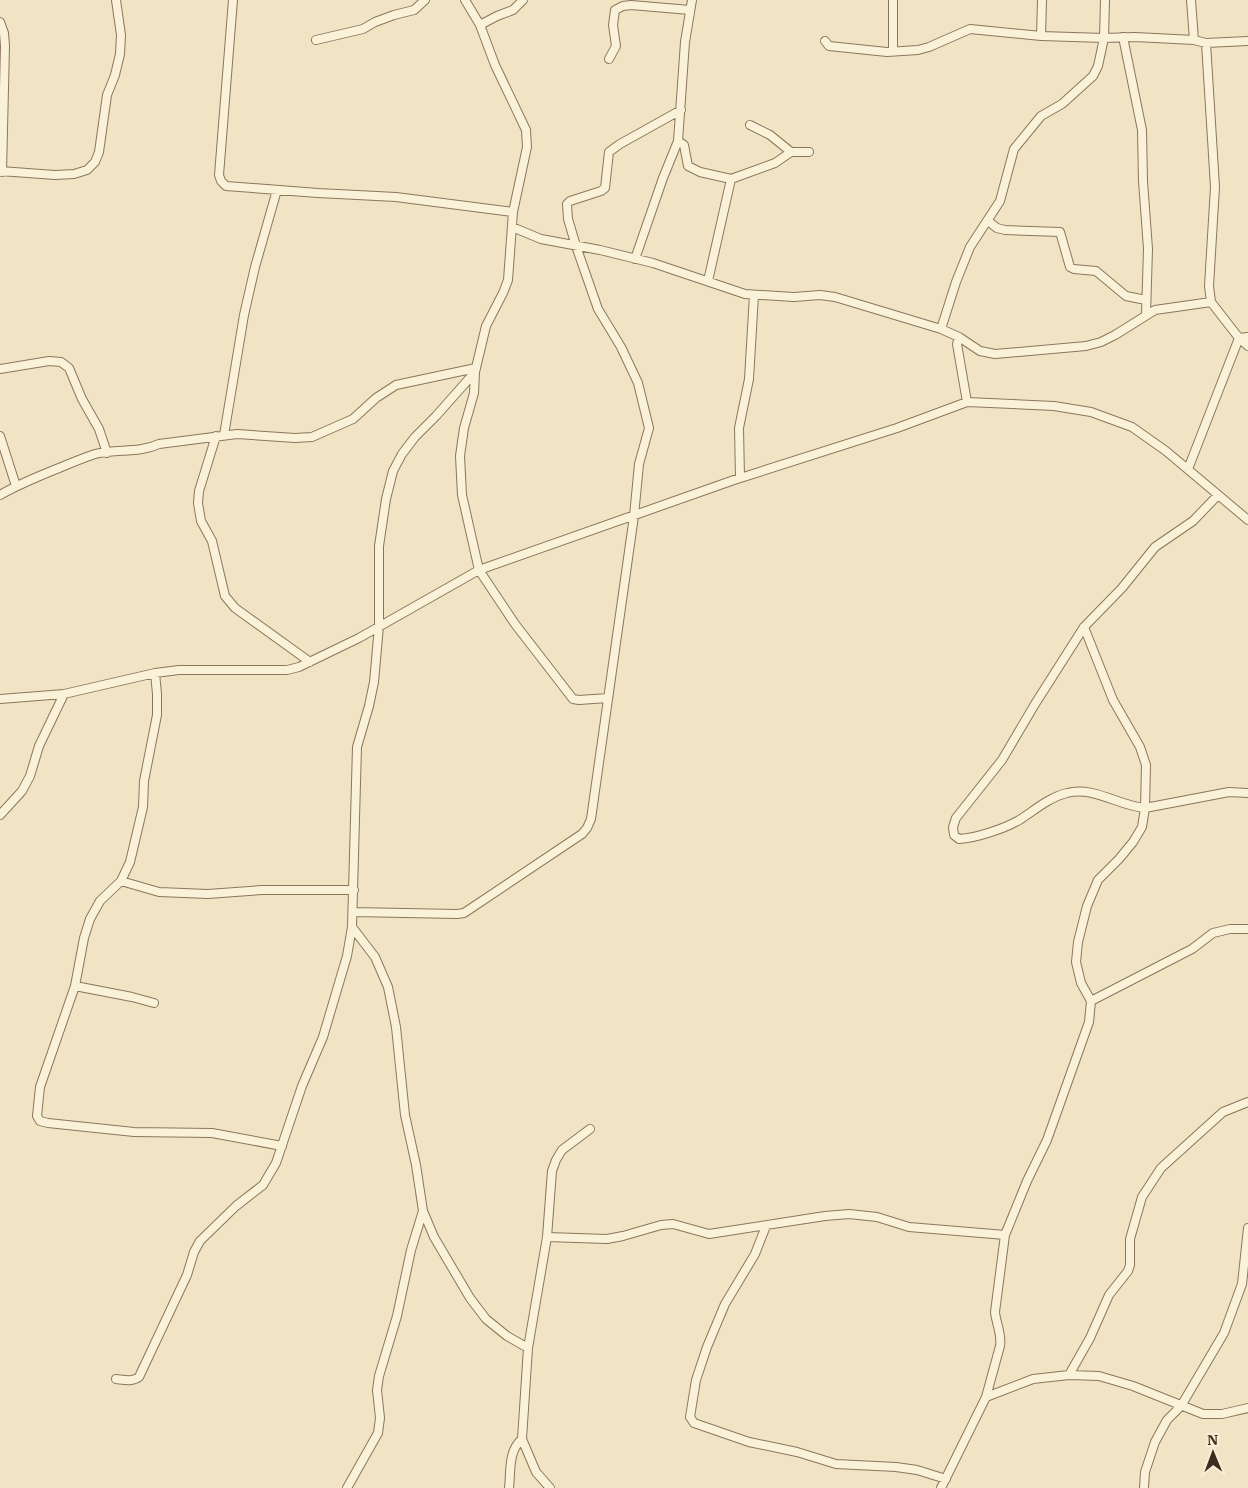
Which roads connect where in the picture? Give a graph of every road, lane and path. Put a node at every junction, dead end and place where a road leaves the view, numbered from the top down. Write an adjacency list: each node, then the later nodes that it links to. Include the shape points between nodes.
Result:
1 (116, 0): 29 (street, via 120,54 107,95 95,162 87,170 74,174)
2 (233, 0): 31 (street, via 219,175 226,186)
3 (425, 0): 17 (street, via 414,10 363,29)
4 (465, 0): 13 (street)
5 (523, 0): 13 (street, via 513,10)
6 (692, 0): 11 (street)
7 (892, 0): 22 (street)
8 (1042, 0): 14 (street)
9 (1105, 0): 16 (street)
10 (1191, 0): 18 (street)
11 (690, 10): 23 (street, via 631,5 615,10 616,46); 24 (street)
12 (0, 22): 29 (street, via 5,46)
13 (480, 25): 32 (street, via 526,130 527,147)
14 (1041, 36): 16 (street); 22 (street, via 970,28 929,47)
15 (1123, 37): 16 (street); 18 (street); 39 (street, via 1142,130 1148,249)
16 (1104, 38): 33 (street, via 1093,76 1062,104 1041,116 1014,149 1000,201)
17 (316, 40)
18 (1194, 40): 21 (street)
19 (825, 41): 22 (street, via 829,46)
20 (1248, 41): 21 (street)
21 (1206, 43): 40 (street, via 1215,187)
22 (893, 51)
23 (609, 59)
24 (681, 110): 26 (street); 35 (street, via 609,152 605,188 567,204)
25 (750, 125): 27 (street, via 770,135)
26 (678, 141): 30 (street, via 684,145 688,166 700,172); 36 (street)
27 (791, 152): 28 (street); 30 (street, via 775,163)
28 (810, 152)
29 (1, 172)
30 (731, 178): 37 (street)
31 (277, 190): 32 (street, via 396,197); 51 (street, via 255,267)
32 (513, 212): 34 (street)
33 (988, 221): 39 (street, via 1005,230 1060,232 1070,267 1096,271 1126,296); 42 (street, via 970,247)
34 (512, 227): 35 (street, via 541,239); 48 (street, via 508,280 486,326)
35 (576, 246): 36 (street); 58 (street, via 598,308 638,382 649,422 638,464)
36 (635, 258): 37 (street)
37 (708, 281): 38 (street)
38 (754, 295): 42 (street, via 835,296); 54 (street, via 749,379 740,428)
39 (1146, 300): 41 (street)
40 (1211, 302): 41 (street, via 1155,310); 45 (street)
41 (1146, 315): 43 (street, via 1108,338 1086,346 995,354 980,351)
42 (942, 329): 43 (street)
43 (959, 337): 49 (street)
44 (1248, 337): 45 (street)
45 (1238, 338): 46 (street); 53 (street)
46 (1248, 346)
47 (0, 369): 52 (street, via 49,361 61,362 69,368)
48 (476, 370): 51 (street, via 396,385 353,420 312,437); 60 (street, via 460,456 462,495); 61 (street, via 414,437 393,471 379,546)
49 (967, 402): 53 (street, via 1054,406 1091,412 1132,427); 54 (street)
50 (0, 436): 55 (street)
51 (220, 436): 52 (street, via 160,444 132,452); 63 (street, via 198,503 201,521 212,541 225,596 235,608)
52 (107, 453): 55 (street, via 88,457)
53 (1188, 470): 56 (street)
54 (740, 478): 58 (street)
55 (16, 486): 57 (street)
56 (1218, 494): 59 (street); 62 (street, via 1193,521 1155,547 1122,588)
57 (0, 495)
58 (634, 516): 60 (street); 66 (street)
59 (1248, 520)
60 (479, 570): 61 (street); 66 (street, via 515,624 573,699)
61 (378, 626): 63 (street); 72 (street, via 370,706 357,747)
62 (1084, 627): 69 (street, via 1113,700 1140,747 1146,765); 69 (street, via 1002,760 956,818 954,835 959,839 987,833 1019,820 1069,792 1083,791 1132,807)
63 (310, 662): 64 (street, via 287,670)
64 (155, 673): 65 (street); 71 (street, via 156,715 144,781 143,807 130,862)
65 (64, 694): 67 (street); 70 (street, via 39,746 30,776 22,791)
66 (608, 698): 73 (street, via 591,819 582,834 464,912)
67 (0, 699)
68 (1248, 793): 69 (street, via 1229,792)
69 (1146, 808): 77 (street, via 1142,827 1133,842 1098,880 1087,906 1076,962 1080,983)
70 (0, 815)
71 (121, 880): 72 (street, via 158,892 208,894 262,890); 76 (street, via 100,901 90,919)
72 (354, 890): 73 (street)
73 (353, 912): 74 (street)
74 (352, 927): 81 (street, via 347,956 323,1037); 82 (street, via 375,957 388,987)
75 (1248, 929): 77 (street, via 1213,933 1192,949)
76 (75, 986): 78 (street); 81 (street, via 40,1087 37,1106 40,1120 134,1132 212,1133)
77 (1092, 1001): 85 (street, via 1082,1044 1047,1140)
78 (154, 1003)
79 (1248, 1102): 89 (street, via 1223,1112 1161,1168 1142,1197 1130,1239 1128,1271 1108,1294 1090,1338)
80 (590, 1129): 86 (street, via 562,1150 556,1160 552,1171)
81 (282, 1146): 90 (street, via 264,1185 200,1240 139,1377 131,1381)
82 (423, 1211): 88 (street, via 434,1237 486,1320); 96 (street, via 379,1376 378,1433)
83 (766, 1226): 85 (street, via 849,1214 877,1216 909,1227); 86 (street, via 709,1234 673,1224 607,1239); 95 (street, via 755,1254 725,1304 706,1347 696,1380 692,1421 749,1442 836,1464 896,1467)
84 (1248, 1228): 87 (street)
85 (1005, 1235): 91 (street, via 995,1312 1001,1338)
86 (547, 1238): 88 (street)
87 (1245, 1284): 92 (street, via 1224,1333)
88 (528, 1348): 94 (street)
89 (1069, 1375): 91 (street, via 1033,1380); 92 (street, via 1099,1376)
90 (116, 1379)
91 (986, 1397): 95 (street)
92 (1181, 1406): 93 (street, via 1203,1414 1222,1414); 100 (street, via 1167,1420 1155,1442 1145,1472)
93 (1248, 1408)
94 (522, 1439): 97 (street, via 512,1453); 98 (street, via 536,1472)
95 (946, 1478): 99 (street)
96 (347, 1488)
97 (509, 1488)
98 (550, 1488)
99 (941, 1488)
100 (1144, 1488)

